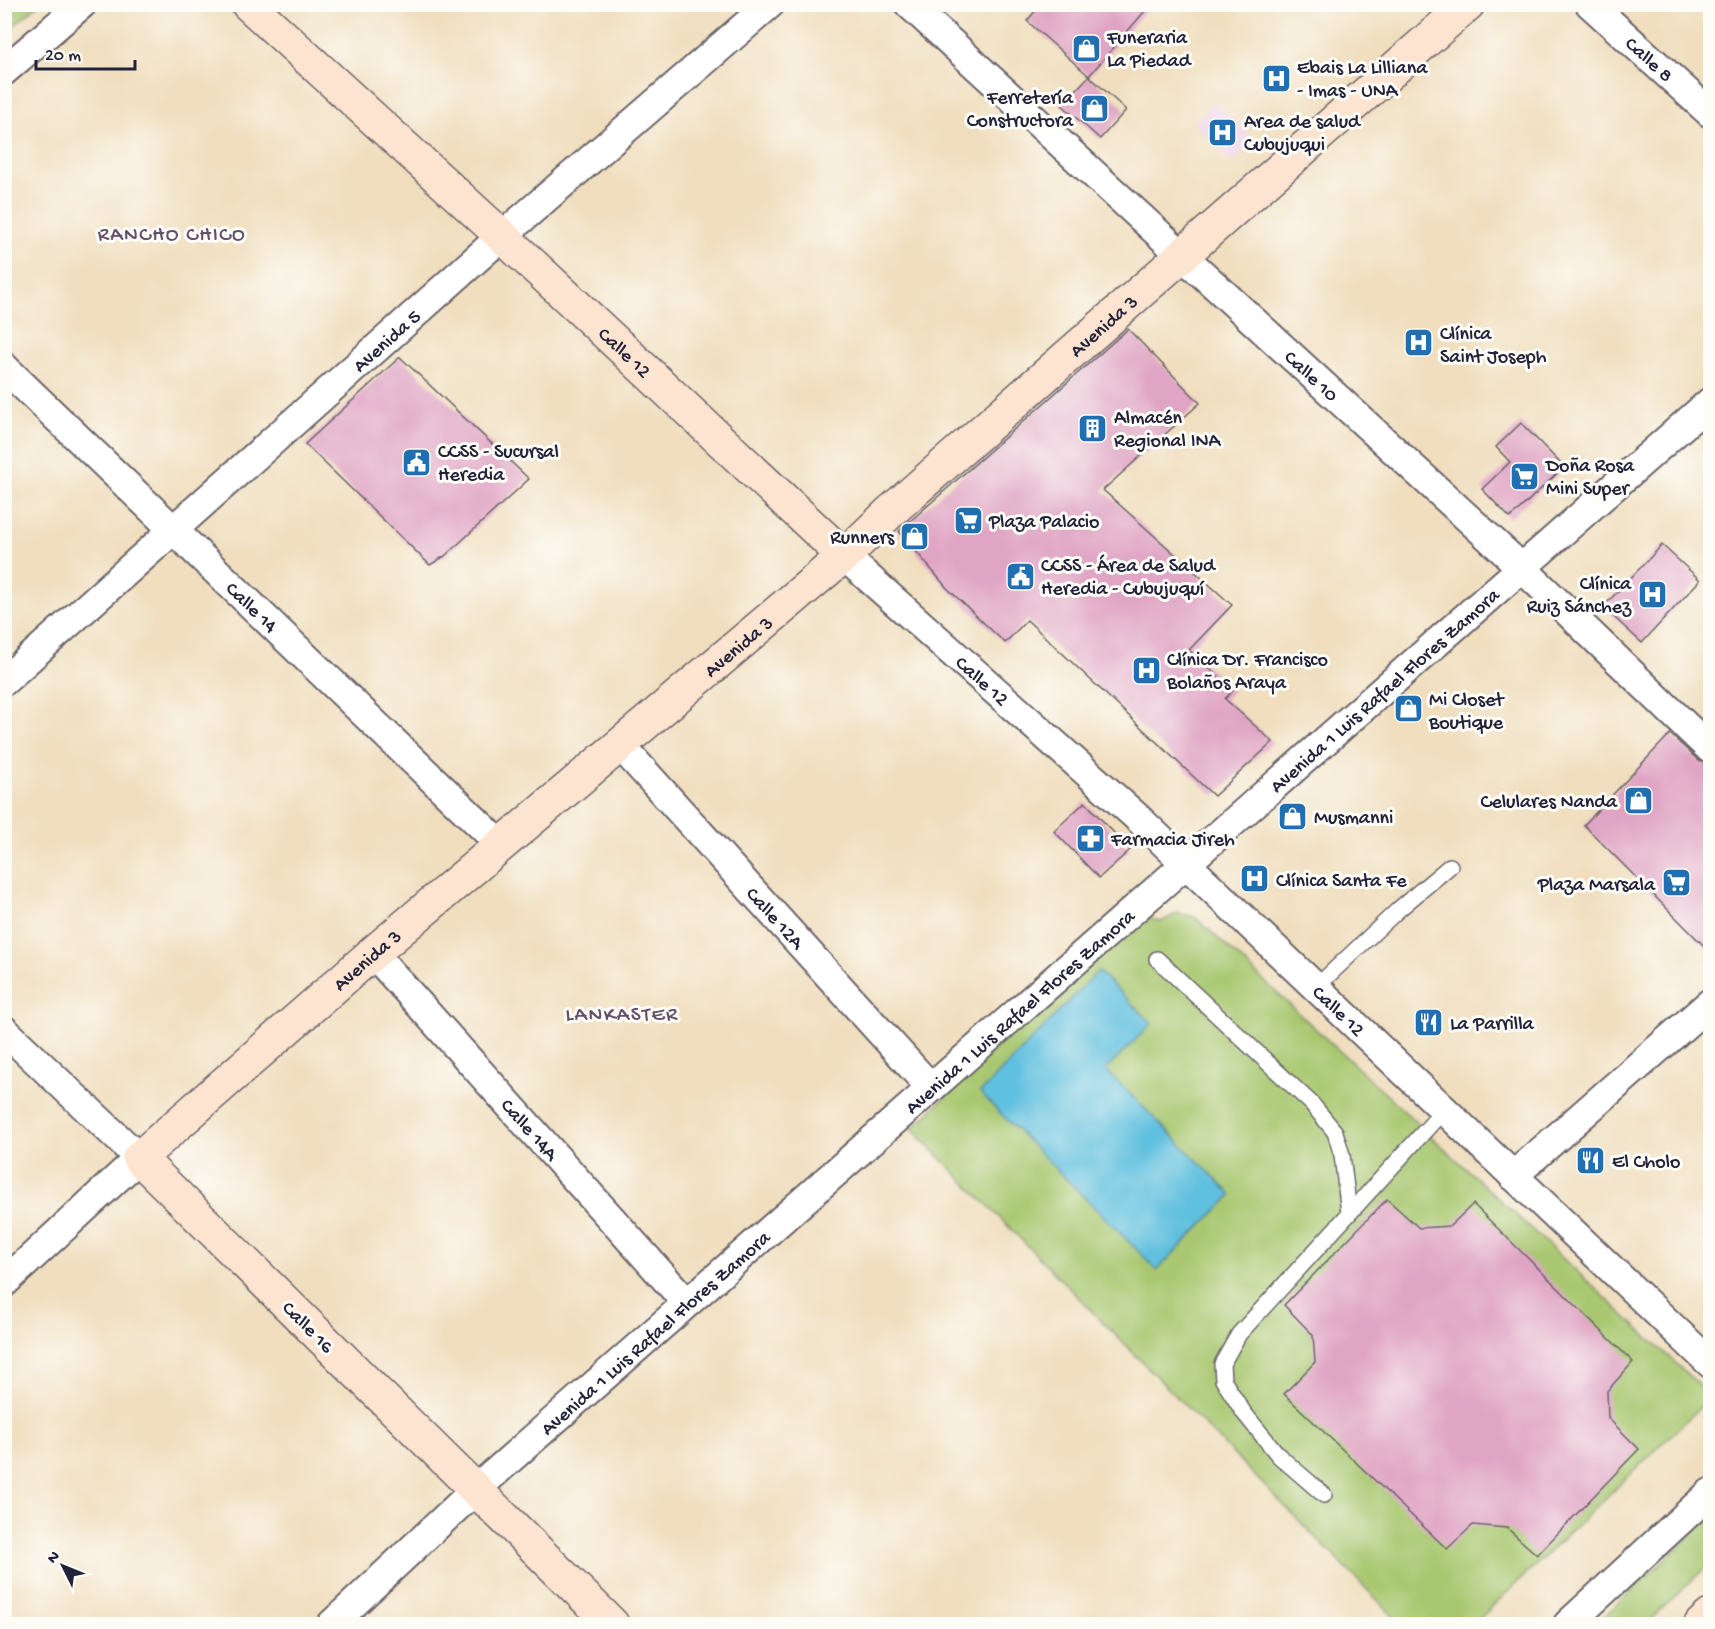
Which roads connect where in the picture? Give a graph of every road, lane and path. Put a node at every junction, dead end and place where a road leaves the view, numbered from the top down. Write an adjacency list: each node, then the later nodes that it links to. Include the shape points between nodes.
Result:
1 (82, 4): 7 (street)
2 (248, 4): 9 (street, Calle 12)
3 (770, 4): 9 (street, Avenida 5)
4 (909, 4): 10 (street, Calle 10)
5 (1468, 4): 10 (street, Avenida 3)
6 (1590, 4): 8 (street, Calle 8)
7 (4, 72)
8 (1710, 113)
9 (502, 236): 13 (street, Avenida 5); 14 (street, Calle 12)
10 (1182, 256): 14 (street, Avenida 3); 15 (street, Calle 10)
11 (4, 367): 13 (street, Calle 14)
12 (1710, 402): 15 (street, Avenida 1 Luis Rafael Flores Zamora)
13 (173, 529): 16 (street, Avenida 5); 19 (street, Calle 14)
14 (844, 556): 17 (street, Avenida 3); 20 (street, Calle 12)
15 (1522, 568): 18 (street, Calle 10); 20 (street, Avenida 1 Luis Rafael Flores Zamora)
16 (4, 681)
17 (621, 746): 19 (street, Avenida 3); 27 (street, Calle 12A)
18 (1710, 749)
19 (502, 846): 22 (street, Avenida 3)
20 (1185, 865): 24 (street, Calle 12); 27 (street, Avenida 1 Luis Rafael Flores Zamora)
21 (1450, 866): 24 (lane)
22 (374, 953): 29 (street, Avenida 3); 33 (street, Calle 14A)
23 (1157, 959): 31 (lane, via 1312,1104 1335,1132)
24 (1315, 988): 28 (street, Calle 12)
25 (1710, 1003): 30 (street)
26 (4, 1030): 29 (street, Calle 16)
27 (932, 1088): 33 (street, Avenida 1 Luis Rafael Flores Zamora)
28 (1444, 1110): 30 (street, Calle 12); 31 (lane)
29 (139, 1158): 32 (street, Avenida 3); 35 (street, Calle 16)
30 (1513, 1176): 34 (street, Calle 12)
31 (1349, 1213): 37 (lane, via 1239,1334 1222,1364 1224,1380 1244,1413 1279,1456)
32 (4, 1283)
33 (687, 1303): 35 (street, Avenida 1 Luis Rafael Flores Zamora)
34 (1710, 1364)
35 (474, 1491): 39 (street, Avenida 1 Luis Rafael Flores Zamora); 40 (street, Calle 16)
36 (1710, 1493): 41 (street)
37 (1324, 1495)
38 (1710, 1616): 42 (street)
39 (332, 1624)
40 (612, 1624)
41 (1568, 1624)
42 (1701, 1624)

